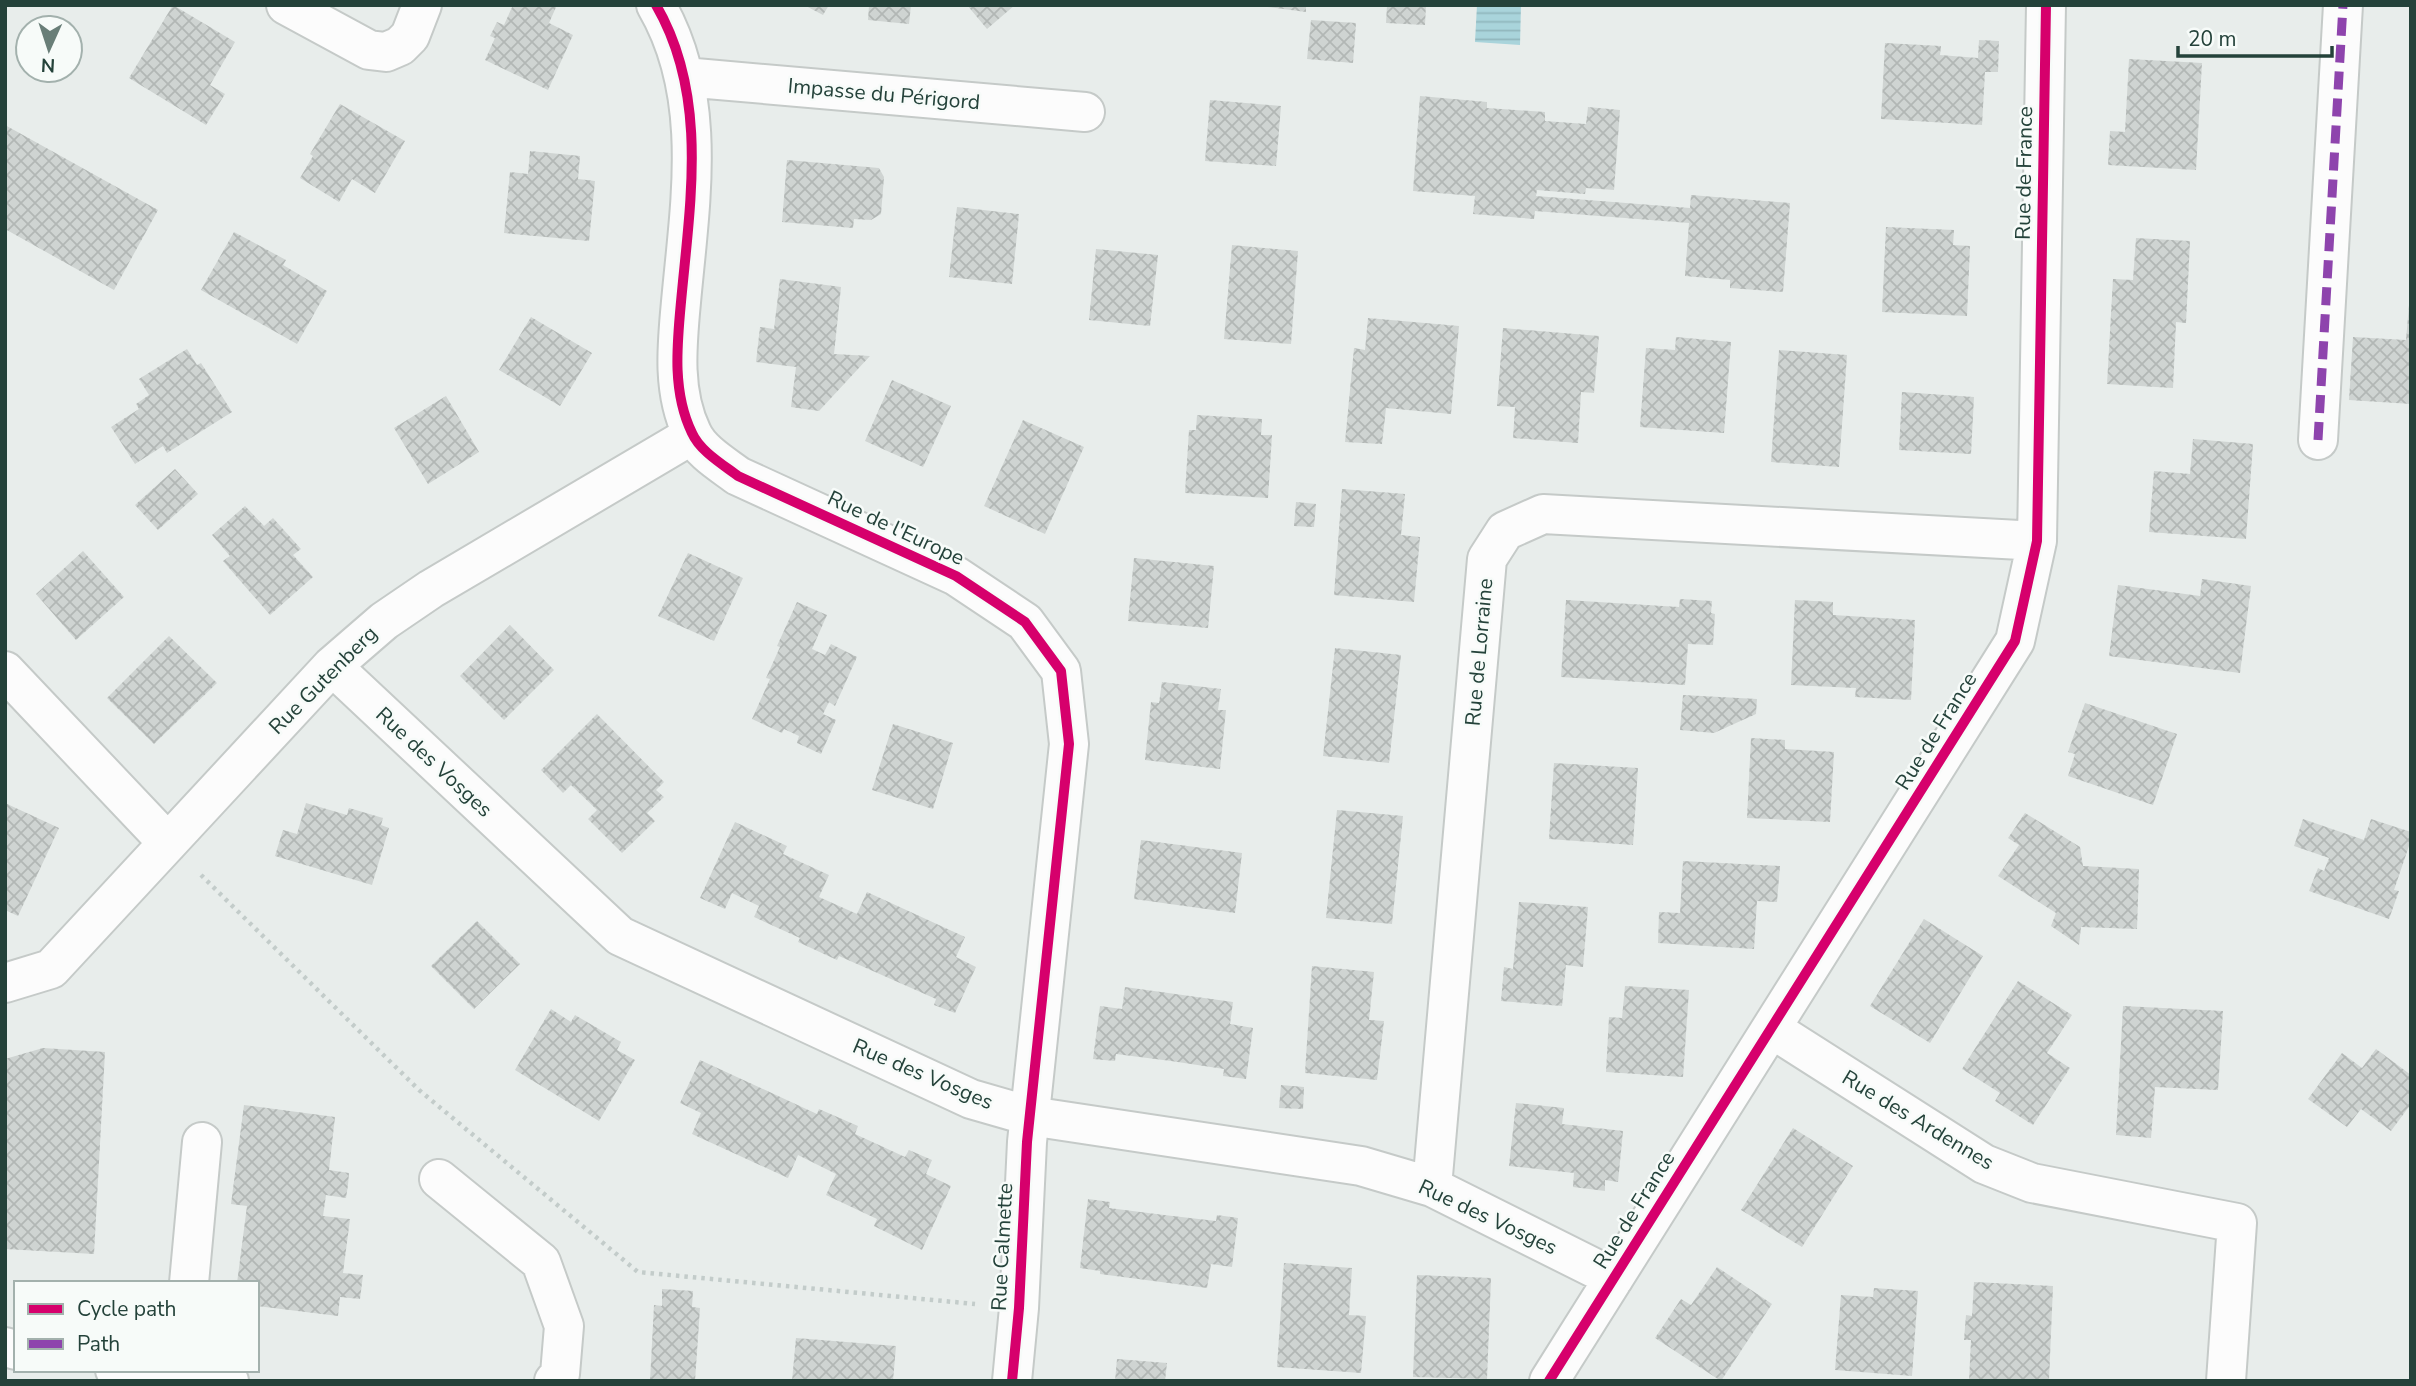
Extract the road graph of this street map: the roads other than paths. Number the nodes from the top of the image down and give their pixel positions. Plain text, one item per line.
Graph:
1 (286, 5) edge
2 (422, 5) edge
3 (656, 5) edge
4 (2046, 5) edge
5 (2343, 5) edge
6 (684, 77) junction
7 (1085, 112) dead end
8 (692, 435) junction
9 (2318, 440) dead end
10 (2037, 541) junction
11 (332, 666) junction
12 (5, 671) edge
13 (168, 843) junction
14 (5, 983) edge
15 (1772, 1030) junction
16 (1030, 1116) junction
17 (202, 1142) dead end
18 (439, 1179) dead end
19 (1432, 1187) junction
20 (1614, 1278) junction
21 (189, 1281) edge
22 (159, 1372) edge
23 (181, 1373) edge
24 (229, 1381) edge
25 (555, 1381) edge
26 (1012, 1381) edge
27 (1549, 1381) edge
28 (2226, 1381) edge

1 - 2 street
3 - 6 street, Rue de l'Europe
4 - 10 street, Rue de France
5 - 9 street
6 - 7 street, Impasse du Périgord
6 - 8 street, Rue de l'Europe
8 - 11 street, Rue Gutenberg
8 - 16 street, Rue de l'Europe
10 - 15 street, Rue de France
10 - 19 street, Rue de Lorraine
11 - 13 street, Rue Gutenberg
11 - 16 street, Rue des Vosges
12 - 13 street
13 - 14 street, Rue Gutenberg
15 - 20 street, Rue de France
15 - 28 street, Rue des Ardennes
16 - 19 street, Rue des Vosges
16 - 26 street, Rue Calmette
17 - 21 street
18 - 25 street
19 - 20 street, Rue des Vosges
20 - 27 street, Rue de France
22 - 23 street
23 - 24 street

